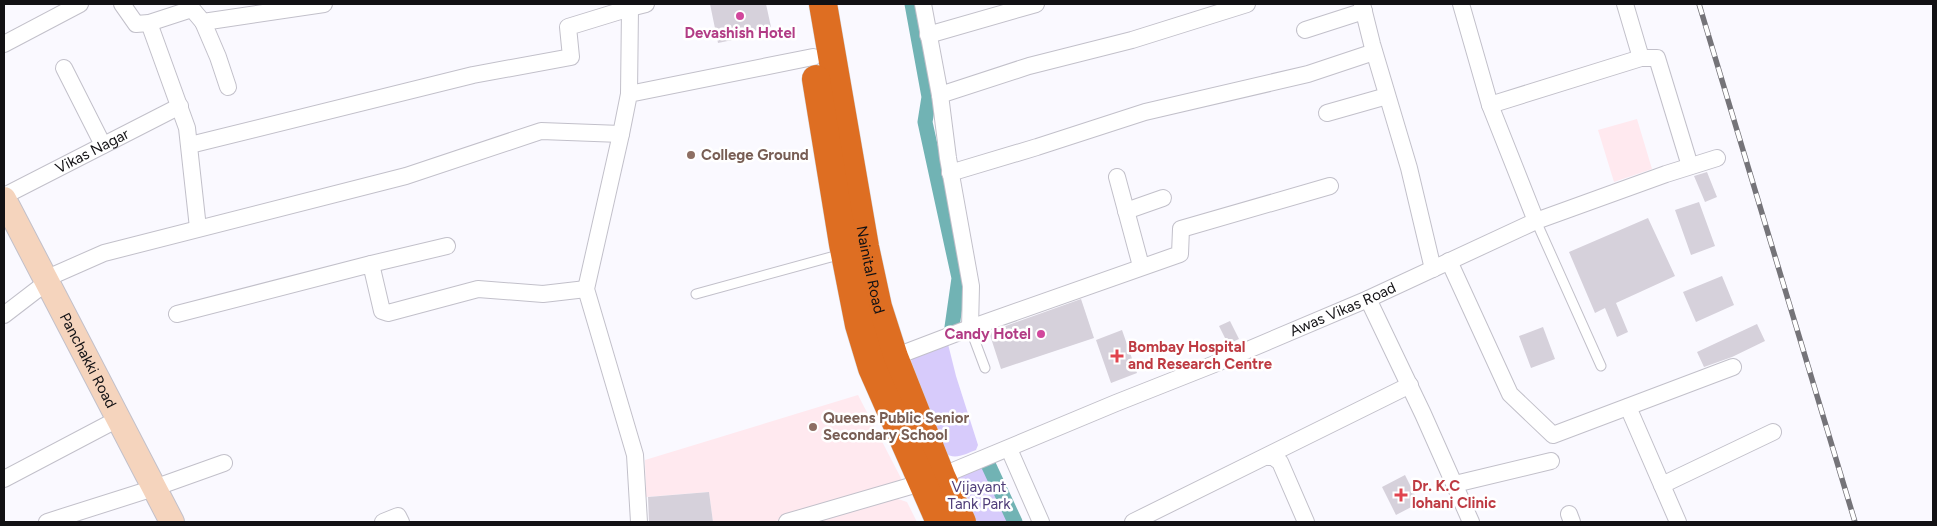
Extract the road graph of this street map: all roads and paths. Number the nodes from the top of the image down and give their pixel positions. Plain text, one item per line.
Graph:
1 (80, 4) edge
2 (122, 4) edge
3 (324, 4) edge
4 (646, 4) edge
5 (804, 4) edge
6 (823, 4) edge
7 (923, 4) edge
8 (1036, 4) edge
9 (1248, 4) edge
10 (1461, 4) edge
11 (1626, 4) edge
12 (190, 7) edge
13 (1363, 7) edge
14 (630, 8) junction
15 (203, 22) junction
16 (150, 23) junction
17 (1305, 30) dead end
18 (928, 35) junction
19 (4, 44) edge
20 (1374, 52) junction
21 (813, 57) junction
22 (1642, 58) junction
23 (64, 68) dead end
24 (228, 87) dead end
25 (629, 94) junction
26 (940, 94) junction
27 (1388, 96) junction
28 (1490, 105) junction
29 (180, 106) junction
30 (1327, 113) dead end
31 (621, 134) junction
32 (102, 144) junction
33 (190, 145) junction
34 (1717, 158) dead end
35 (1690, 166) junction
36 (950, 173) junction
37 (1118, 177) dead end
38 (1330, 186) dead end
39 (4, 198) edge
40 (1163, 198) dead end
41 (1126, 211) junction
42 (1536, 221) junction
43 (198, 228) junction
44 (447, 246) dead end
45 (845, 254) junction
46 (1449, 261) junction
47 (371, 264) junction
48 (1141, 266) junction
49 (1433, 269) junction
50 (46, 280) junction
51 (586, 289) junction
52 (696, 294) dead end
53 (1368, 299) junction
54 (178, 314) dead end
55 (4, 315) edge
56 (970, 328) junction
57 (883, 361) junction
58 (1601, 366) dead end
59 (1733, 367) dead end
60 (985, 368) dead end
61 (1410, 385) junction
62 (1628, 407) junction
63 (118, 419) junction
64 (1773, 432) dead end
65 (1009, 448) junction
66 (1268, 457) junction
67 (1551, 461) dead end
68 (224, 463) dead end
69 (4, 479) edge
70 (931, 480) junction
71 (1454, 484) junction
72 (1662, 485) junction
73 (154, 488) junction
74 (47, 522) edge
75 (172, 522) edge
76 (383, 522) edge
77 (401, 522) edge
78 (639, 522) edge
79 (787, 522) edge
80 (940, 522) edge
81 (962, 522) edge
82 (1041, 522) edge
83 (1133, 522) edge
84 (1306, 522) edge
85 (1471, 522) edge
86 (1678, 522) edge

1 - 19 street
2 - 16 street
3 - 15 street
4 - 14 street
5 - 21 highway, Nainital Road
6 - 57 highway, Nainital Road
7 - 18 street
8 - 18 street
9 - 26 street
10 - 28 street
11 - 22 street
12 - 15 street
12 - 16 street
13 - 17 street
13 - 20 street
14 - 25 street
14 - 33 street
15 - 24 street
16 - 29 street
18 - 26 street
20 - 27 street
20 - 36 street
21 - 25 street
21 - 45 highway, Nainital Road
22 - 28 street
22 - 35 street
23 - 32 street
25 - 31 street
26 - 36 street
27 - 30 street
27 - 49 street
28 - 42 street
29 - 32 street, Vikas Nagar
29 - 33 street
31 - 43 street
31 - 51 street
32 - 39 street, Vikas Nagar
33 - 43 street
34 - 35 street, Awas Vikas Road
35 - 42 street, Awas Vikas Road
36 - 56 street
37 - 41 street
38 - 48 street
39 - 50 main road, Panchakki Road
40 - 41 street
41 - 48 street
42 - 46 street, Awas Vikas Road
42 - 58 lane
43 - 50 street
44 - 47 street
45 - 52 lane
45 - 57 highway, Nainital Road
46 - 49 street, Awas Vikas Road
46 - 62 street
47 - 51 street
47 - 54 street
48 - 56 street
49 - 53 street, Awas Vikas Road
50 - 55 street
50 - 63 main road, Panchakki Road
51 - 78 street
53 - 61 street
53 - 65 street, Awas Vikas Road
56 - 57 street
56 - 60 lane
57 - 70 highway, Nainital Road
59 - 62 street
61 - 66 street
61 - 71 street
62 - 72 street
63 - 69 street
63 - 73 main road, Panchakki Road
64 - 72 street
65 - 70 street, Awas Vikas Road
65 - 82 street
66 - 83 street
66 - 84 street
67 - 71 street
68 - 73 street
70 - 79 street, Awas Vikas Road
70 - 80 highway, Nainital Road
70 - 81 highway, Nainital Road
71 - 85 street
72 - 86 street
73 - 74 street
73 - 75 main road, Panchakki Road
76 - 77 street

